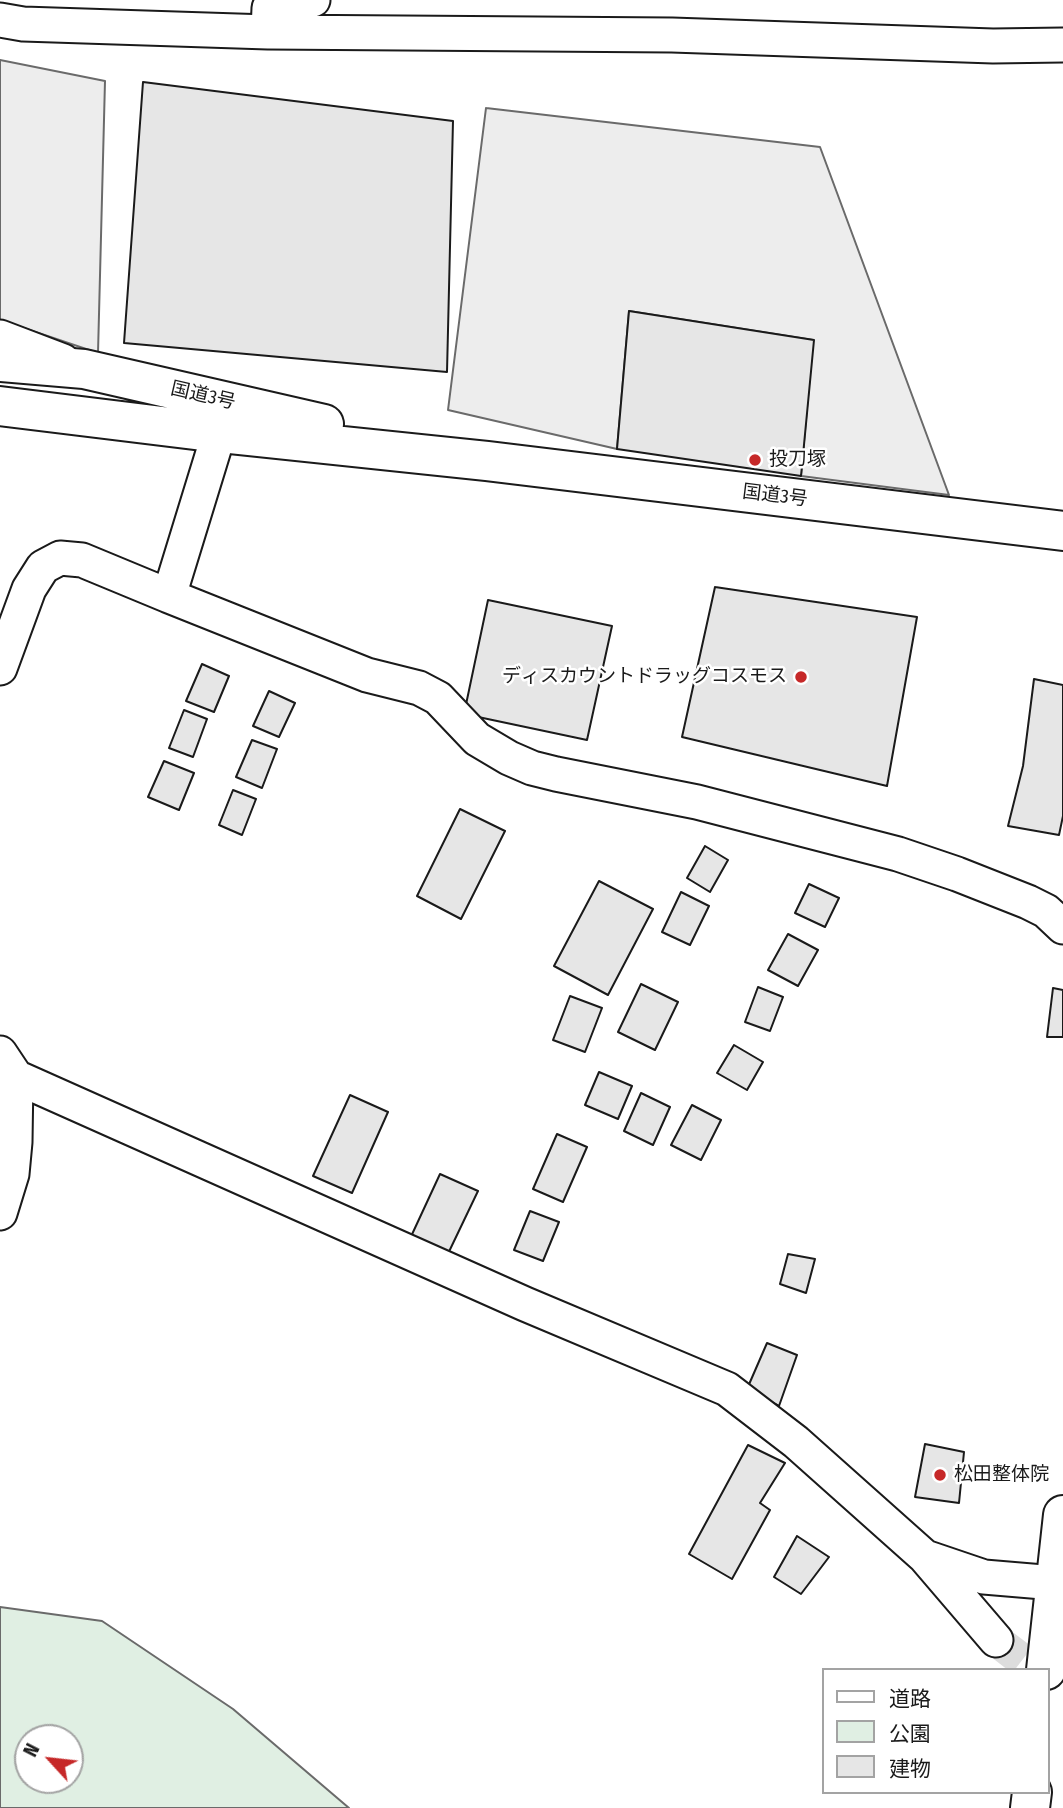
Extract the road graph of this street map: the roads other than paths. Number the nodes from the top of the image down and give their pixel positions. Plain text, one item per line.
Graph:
1 (313, 0) edge
2 (0, 20) edge
3 (268, 32) junction
4 (1063, 45) edge
5 (0, 337) edge
6 (0, 362) edge
7 (84, 369) junction
8 (6, 405) edge
9 (219, 433) junction
10 (487, 461) junction
11 (1063, 531) edge
12 (169, 596) junction
13 (0, 667) edge
14 (1063, 927) edge
15 (8, 1065) edge
16 (0, 1213) edge
17 (1063, 1515) edge
18 (925, 1557) junction
19 (1059, 1584) edge
20 (996, 1640) tunnel mouth
21 (1046, 1668) edge

1 - 3 street
2 - 3 street
3 - 4 street
5 - 7 street
6 - 7 main road, 国道3号
7 - 10 main road, 国道3号
8 - 9 main road, 国道3号
9 - 10 main road, 国道3号
9 - 12 street
10 - 11 main road, 国道3号
12 - 13 street
12 - 14 street
15 - 16 street
15 - 18 street
17 - 19 main road
18 - 19 street
18 - 20 street
19 - 21 main road

